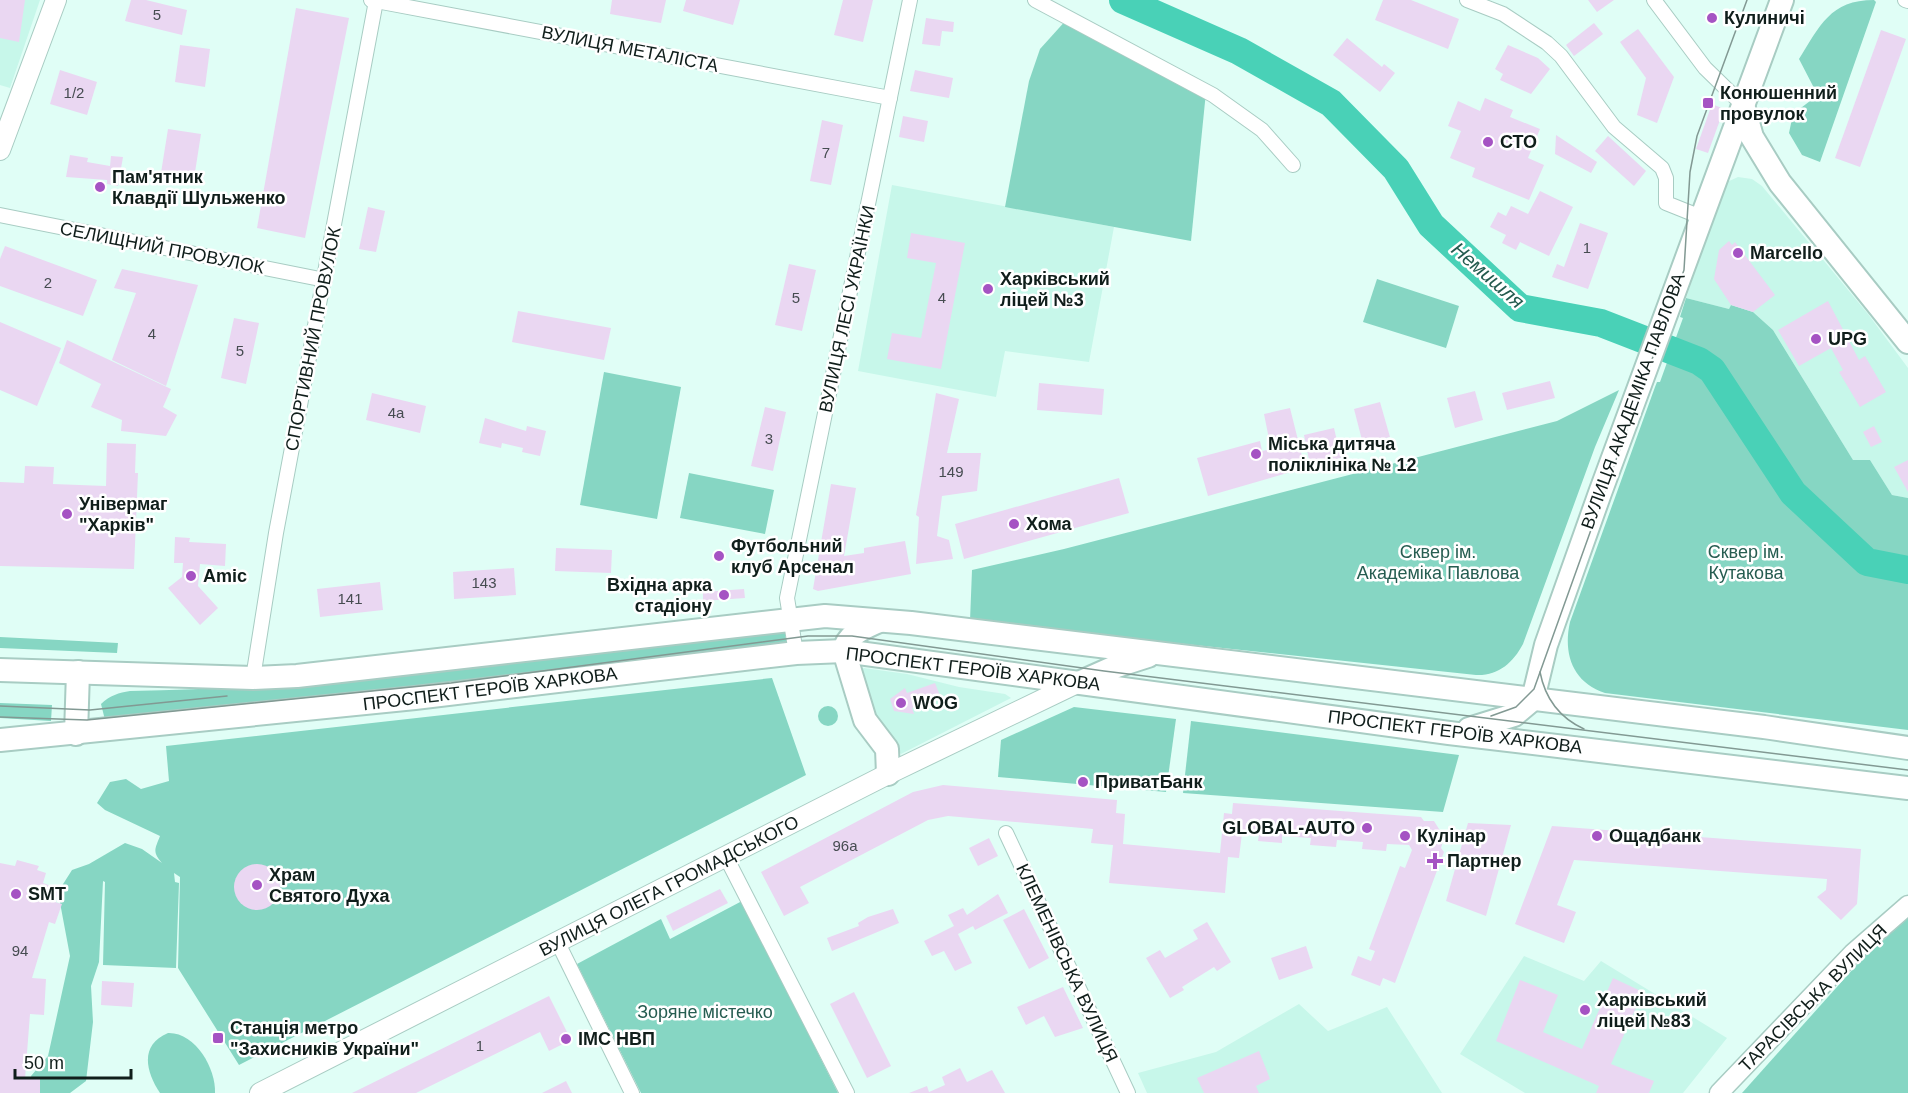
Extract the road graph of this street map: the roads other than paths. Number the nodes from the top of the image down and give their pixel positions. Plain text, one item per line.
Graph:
1 (56, 0) edge
2 (910, 0) edge
3 (1035, 0) edge
4 (1467, 0) edge
5 (1654, 0) edge
6 (1782, 0) edge
7 (373, 1) edge
8 (890, 98) junction
9 (1743, 105) junction
10 (0, 150) edge
11 (1293, 165) dead end
12 (0, 215) edge
13 (1701, 217) junction
14 (325, 280) junction
15 (1908, 342) edge
16 (789, 619) junction
17 (879, 621) junction
18 (844, 651) junction
19 (796, 653) junction
20 (1157, 654) junction
21 (0, 670) edge
22 (78, 672) junction
23 (253, 678) junction
24 (1079, 682) junction
25 (1533, 699) junction
26 (1449, 733) junction
27 (76, 734) junction
28 (0, 740) edge
29 (1908, 748) edge
30 (888, 774) junction
31 (1908, 788) edge
32 (1006, 833) dead end
33 (726, 857) junction
34 (1908, 905) edge
35 (558, 943) junction
36 (260, 1093) edge
37 (632, 1093) edge
38 (847, 1093) edge
39 (1128, 1093) edge
40 (1719, 1093) edge

1 - 10 main road
2 - 8 street, ВУЛИЦЯ ЛЕСІ УКРАЇНКИ
3 - 11 street
4 - 13 street
5 - 9 street
6 - 9 main road, ВУЛИЦЯ АКАДЕМІКА ПАВЛОВА
7 - 8 street, ВУЛИЦЯ МЕТАЛІСТА
7 - 14 street, СПОРТИВНИЙ ПРОВУЛОК
8 - 16 street, ВУЛИЦЯ ЛЕСІ УКРАЇНКИ
9 - 13 main road, ВУЛИЦЯ АКАДЕМІКА ПАВЛОВА
9 - 15 main road
12 - 14 street, СЕЛИЩНИЙ ПРОВУЛОК
13 - 25 main road, ВУЛИЦЯ АКАДЕМІКА ПАВЛОВА
14 - 23 street, СПОРТИВНИЙ ПРОВУЛОК
16 - 17 main road, ПРОСПЕКТ ГЕРОЇВ ХАРКОВА
16 - 19 street, ВУЛИЦЯ ЛЕСІ УКРАЇНКИ
16 - 23 main road, ПРОСПЕКТ ГЕРОЇВ ХАРКОВА
17 - 18 main road
17 - 20 main road, ПРОСПЕКТ ГЕРОЇВ ХАРКОВА
18 - 19 main road, ПРОСПЕКТ ГЕРОЇВ ХАРКОВА
18 - 24 main road, ПРОСПЕКТ ГЕРОЇВ ХАРКОВА
18 - 30 main road
19 - 27 main road, ПРОСПЕКТ ГЕРОЇВ ХАРКОВА
20 - 24 main road
20 - 25 main road, ПРОСПЕКТ ГЕРОЇВ ХАРКОВА
21 - 22 main road, ПРОСПЕКТ ГЕРОЇВ ХАРКОВА
22 - 23 main road, ПРОСПЕКТ ГЕРОЇВ ХАРКОВА
22 - 27 main road
24 - 26 main road, ПРОСПЕКТ ГЕРОЇВ ХАРКОВА
24 - 30 main road, ВУЛИЦЯ ОЛЕГА ГРОМАДСЬКОГО
25 - 26 main road
25 - 29 main road, ПРОСПЕКТ ГЕРОЇВ ХАРКОВА
26 - 31 main road, ПРОСПЕКТ ГЕРОЇВ ХАРКОВА
27 - 28 main road, ПРОСПЕКТ ГЕРОЇВ ХАРКОВА
30 - 33 main road, ВУЛИЦЯ ОЛЕГА ГРОМАДСЬКОГО
32 - 39 street, КЛЕМЕНІВСЬКА ВУЛИЦЯ
33 - 35 main road, ВУЛИЦЯ ОЛЕГА ГРОМАДСЬКОГО
33 - 38 street
34 - 40 street, ТАРАСІВСЬКА ВУЛИЦЯ
35 - 36 main road, ВУЛИЦЯ ОЛЕГА ГРОМАДСЬКОГО
35 - 37 street

